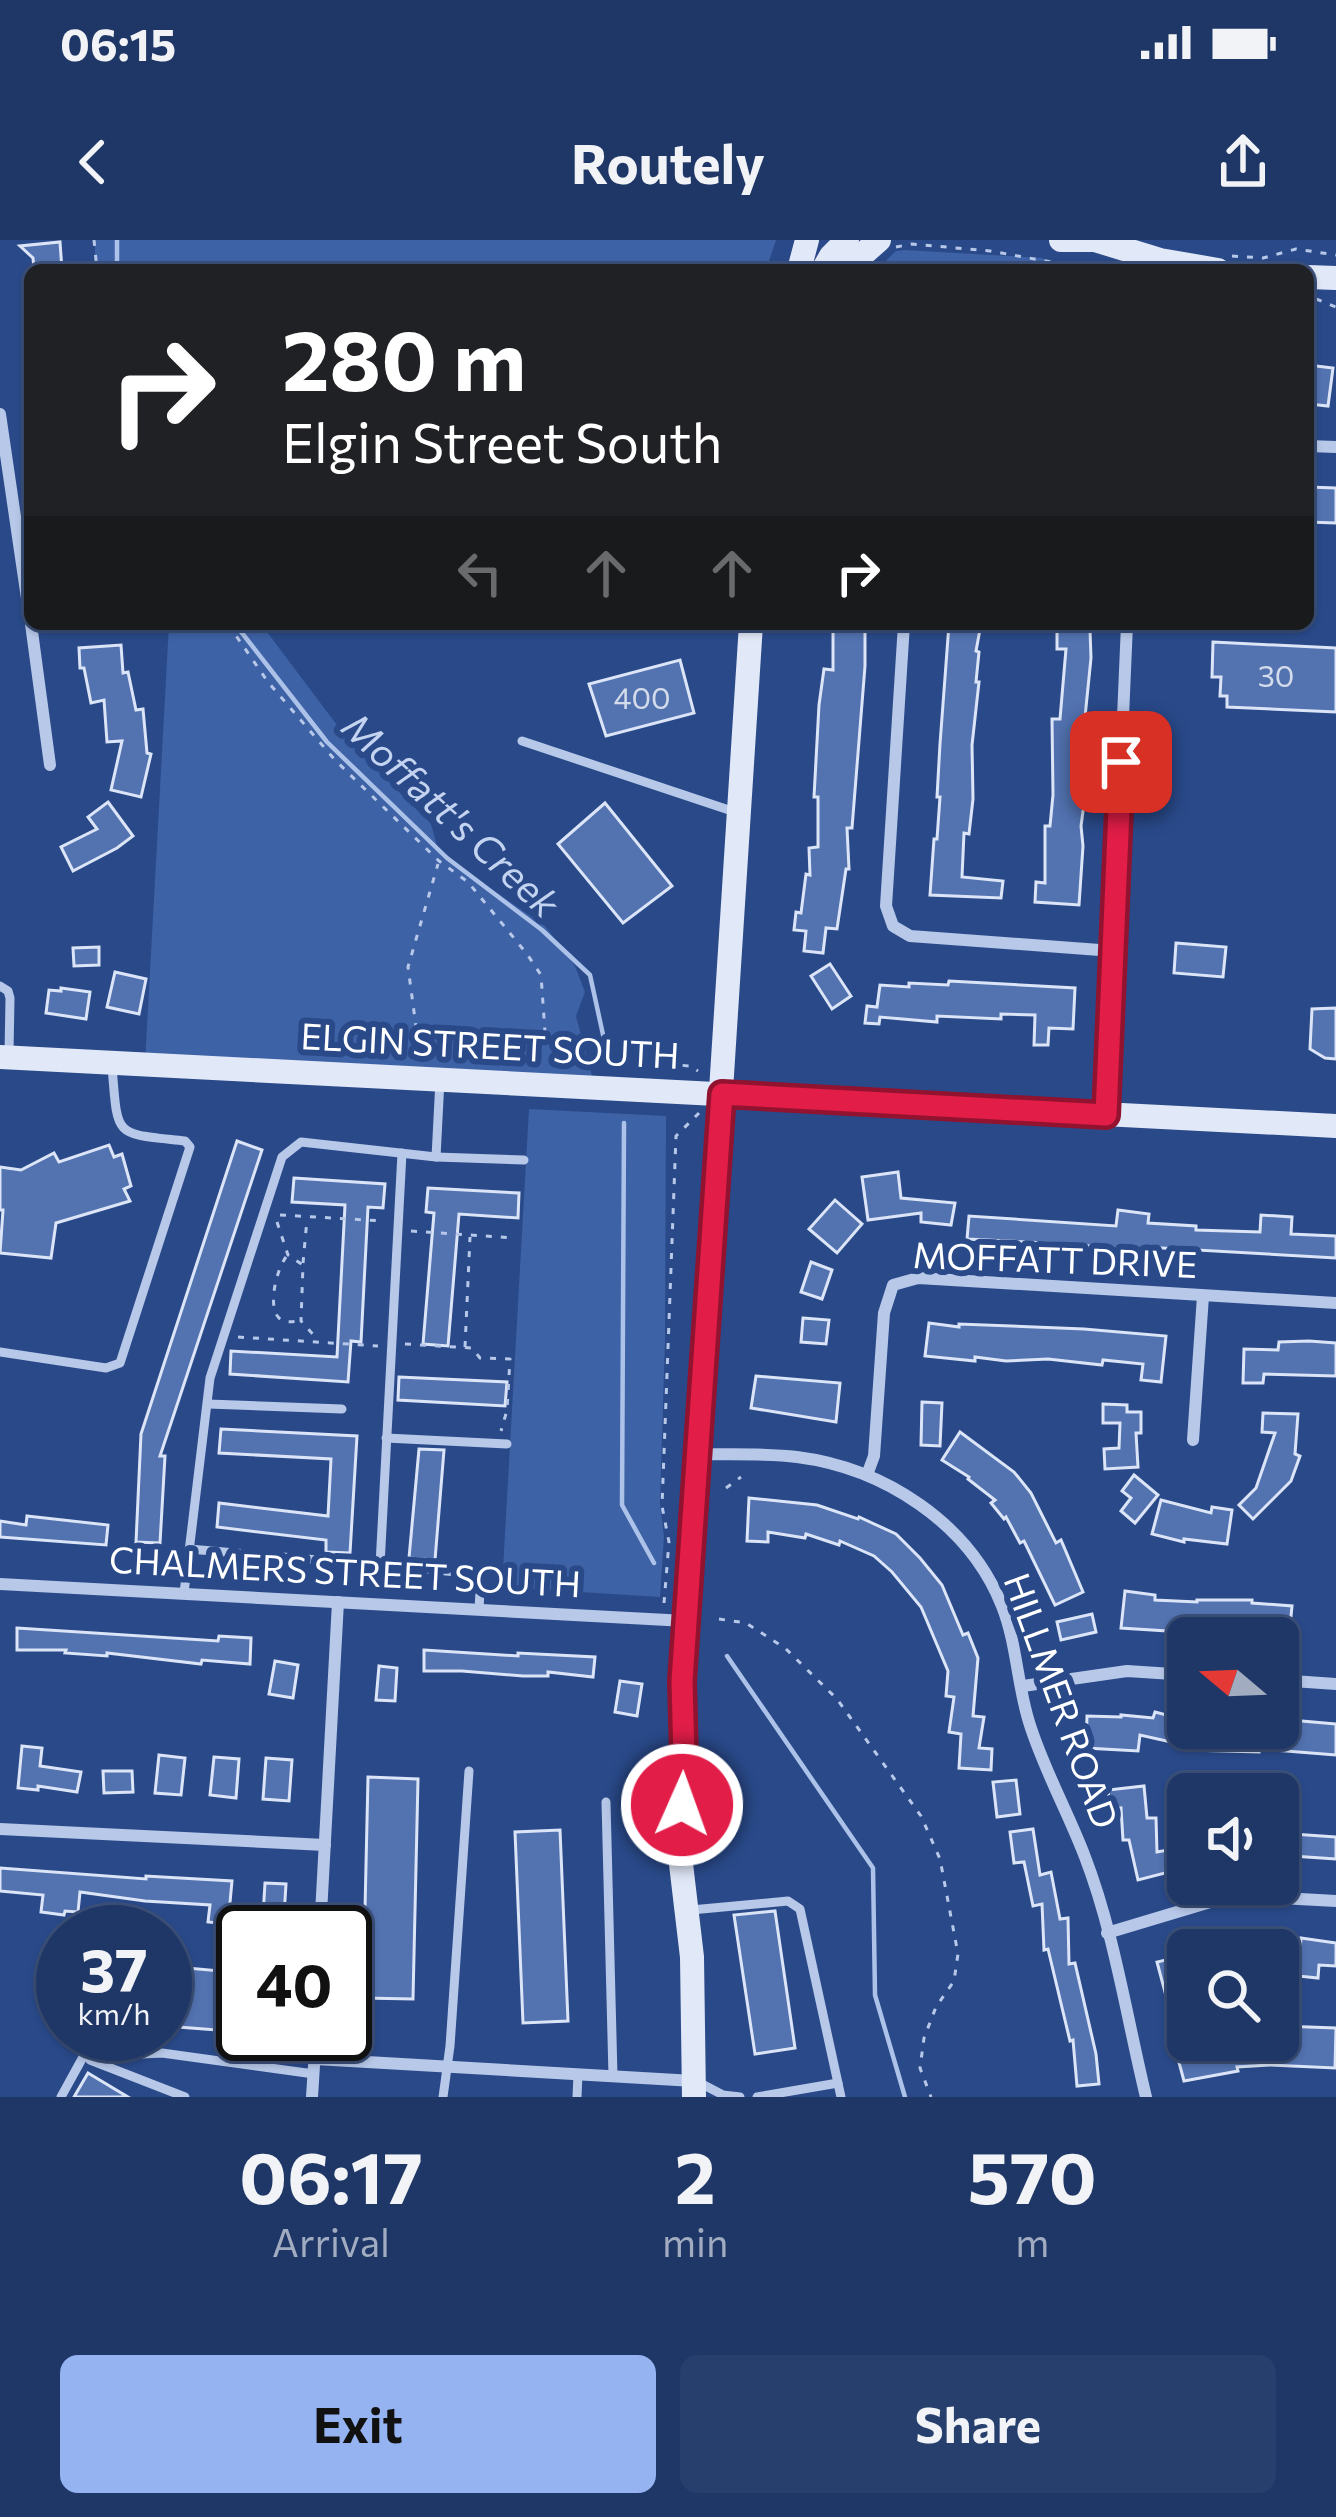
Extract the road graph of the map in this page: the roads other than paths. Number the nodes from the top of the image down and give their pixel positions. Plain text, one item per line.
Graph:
1 (847, 240) edge
2 (1061, 240) edge
3 (1094, 240) edge
4 (886, 244) edge
5 (1222, 263) edge
6 (826, 264) edge
7 (854, 264) edge
8 (0, 415) edge
9 (6, 494) edge
10 (24, 589) edge
11 (31, 630) edge
12 (751, 630) edge
13 (904, 630) edge
14 (1127, 630) edge
15 (522, 741) dead end
16 (50, 765) dead end
17 (738, 813) junction
18 (1113, 951) junction
19 (0, 986) edge
20 (4, 1057) edge
21 (112, 1063) junction
22 (440, 1080) junction
23 (722, 1094) junction
24 (1106, 1115) junction
25 (1336, 1126) edge
26 (402, 1153) junction
27 (436, 1157) junction
28 (524, 1160) dead end
29 (1203, 1295) junction
30 (1336, 1303) edge
31 (0, 1352) edge
32 (208, 1404) junction
33 (342, 1409) dead end
34 (386, 1438) junction
35 (1193, 1440) dead end
36 (507, 1444) dead end
37 (697, 1454) junction
38 (867, 1475) junction
39 (189, 1550) junction
40 (380, 1565) junction
41 (0, 1583) edge
42 (184, 1593) junction
43 (338, 1602) junction
44 (479, 1609) junction
45 (686, 1621) junction
46 (1167, 1674) edge
47 (1299, 1681) edge
48 (1336, 1684) edge
49 (1023, 1686) junction
50 (469, 1771) dead end
51 (606, 1802) dead end
52 (0, 1828) edge
53 (325, 1845) junction
54 (1336, 1901) edge
55 (322, 1905) edge
56 (686, 1910) junction
57 (1107, 1933) junction
58 (192, 2056) edge
59 (81, 2061) edge
60 (93, 2061) edge
61 (315, 2061) edge
62 (315, 2066) junction
63 (447, 2067) junction
64 (578, 2074) junction
65 (613, 2076) junction
66 (838, 2083) junction
67 (694, 2089) edge
68 (61, 2097) edge
69 (185, 2097) edge
70 (312, 2097) edge
71 (442, 2097) edge
72 (577, 2097) edge
73 (740, 2097) edge
74 (757, 2097) edge
75 (841, 2097) edge
76 (1146, 2097) edge

1 - 6 street
2 - 3 street
3 - 5 street
4 - 7 street
8 - 9 street
9 - 10 street
11 - 16 street
12 - 17 street
13 - 18 street
14 - 18 street
15 - 17 lane
17 - 23 street
18 - 24 street
19 - 20 lane
20 - 21 street, ELGIN STREET SOUTH
21 - 22 street, ELGIN STREET SOUTH
21 - 31 lane
22 - 23 street, ELGIN STREET SOUTH
22 - 27 lane
23 - 24 street, ELGIN STREET SOUTH
23 - 37 street
24 - 25 street, ELGIN STREET SOUTH
26 - 27 lane
26 - 32 lane
26 - 34 lane
27 - 28 lane
29 - 30 street, MOFFATT DRIVE
29 - 35 street
29 - 38 street, MOFFATT DRIVE
32 - 33 lane
32 - 39 lane
34 - 36 lane
34 - 40 lane
37 - 38 street, HILLMER ROAD
37 - 45 street
38 - 49 street, HILLMER ROAD
39 - 40 lane
39 - 42 lane
40 - 44 lane
41 - 42 street, CHALMERS STREET SOUTH
42 - 43 street, CHALMERS STREET SOUTH
43 - 44 street, CHALMERS STREET SOUTH
43 - 53 street
44 - 45 street, CHALMERS STREET SOUTH
45 - 56 street
46 - 49 street
47 - 48 street
49 - 57 street, HILLMER ROAD
50 - 63 lane
51 - 65 lane
52 - 53 street
53 - 55 street
54 - 57 street
56 - 66 lane
56 - 67 street
57 - 76 street, HILLMER ROAD
58 - 62 lane
59 - 68 lane
60 - 69 lane
61 - 62 street
62 - 63 street
62 - 70 street
63 - 64 street
63 - 71 lane
64 - 65 street
64 - 72 lane
65 - 67 street
66 - 74 lane
66 - 75 lane
67 - 73 lane

